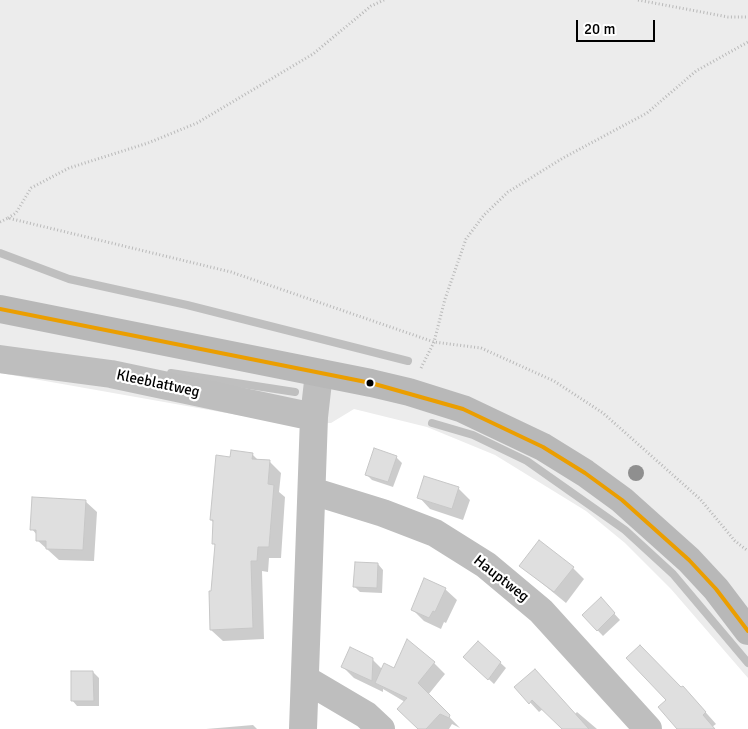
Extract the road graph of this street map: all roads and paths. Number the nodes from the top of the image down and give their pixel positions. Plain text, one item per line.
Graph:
1 (384, 0) edge
2 (638, 0) edge
3 (748, 17) edge
4 (748, 42) edge
5 (8, 218) junction
6 (0, 222) edge
7 (0, 309) edge
8 (434, 342) junction
9 (0, 359) edge
10 (319, 373) junction
11 (409, 392) junction
12 (314, 416) junction
13 (312, 491) junction
14 (748, 551) edge
15 (748, 631) edge
16 (305, 679) junction
17 (303, 729) edge
18 (380, 729) edge
19 (648, 729) edge

1 - 5 path
2 - 3 path
4 - 8 path
5 - 6 path
5 - 8 path
7 - 10 street
8 - 11 path
8 - 14 path
9 - 12 street, Kleeblattweg
10 - 11 street
10 - 12 street
11 - 15 street
12 - 13 street
13 - 16 street
13 - 19 street, Hauptweg
16 - 17 street
16 - 18 street

